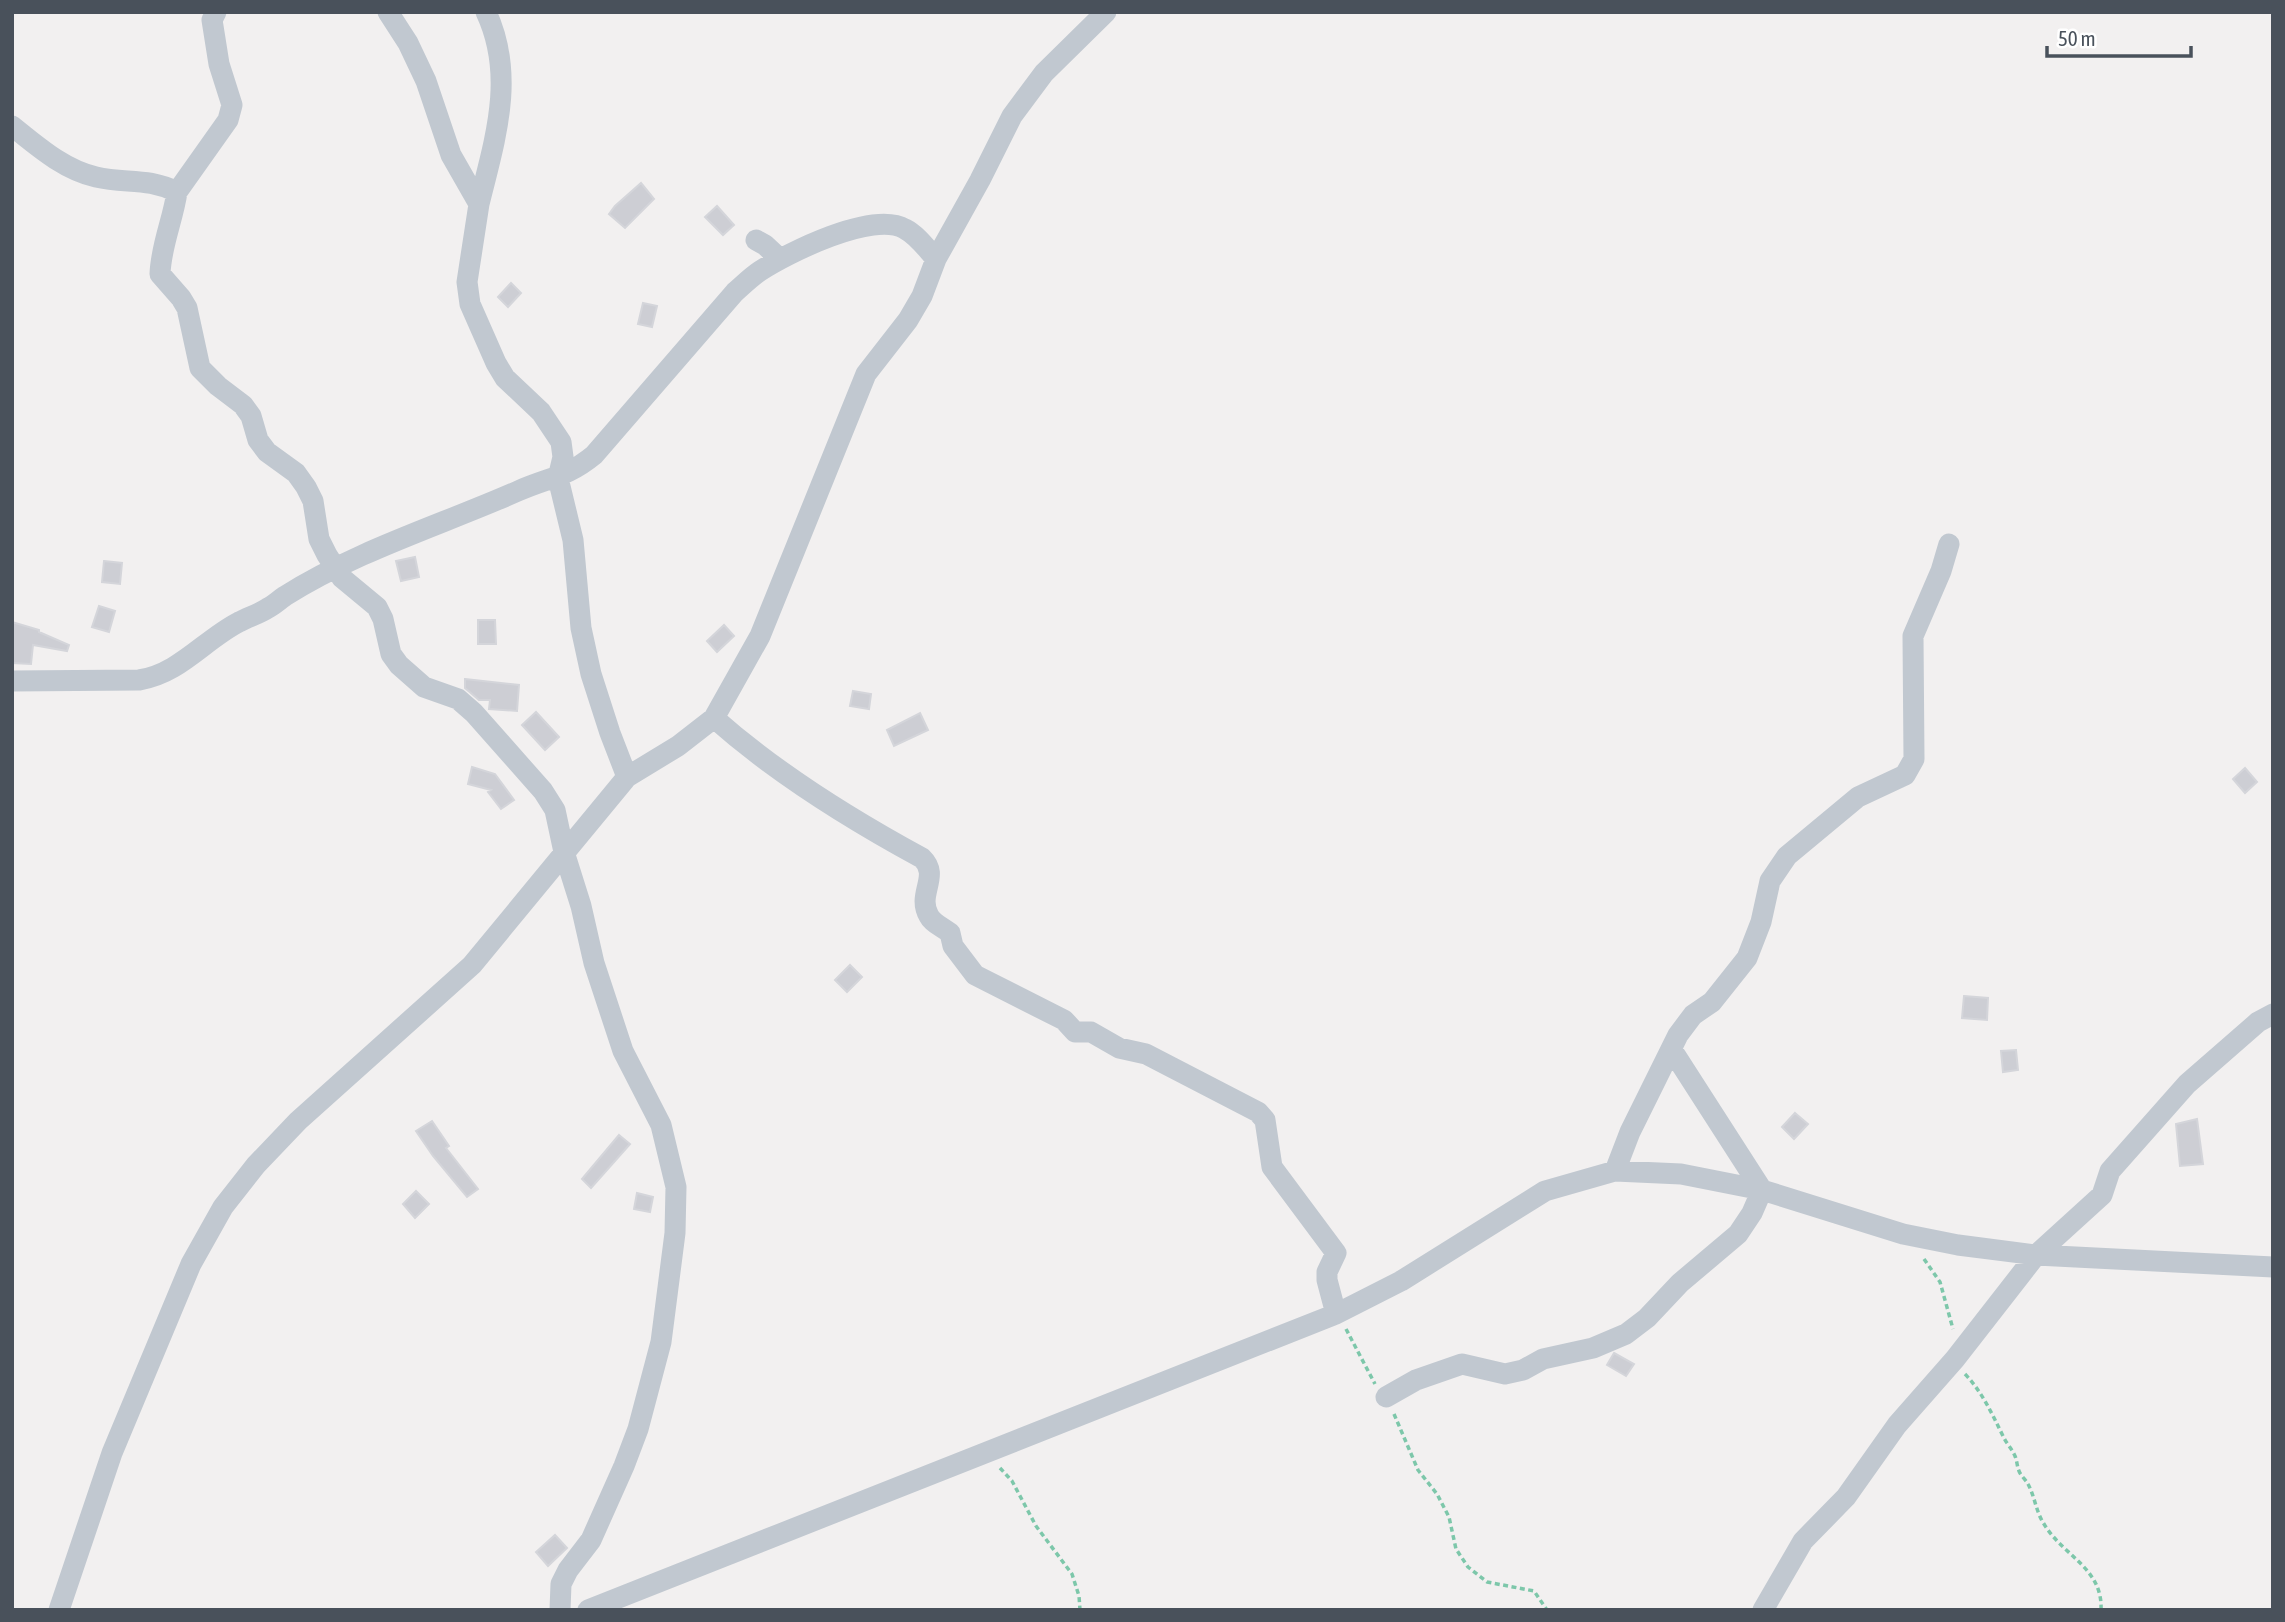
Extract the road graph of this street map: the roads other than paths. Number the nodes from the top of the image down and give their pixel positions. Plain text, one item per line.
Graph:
1 (216, 12) edge
2 (388, 12) edge
3 (486, 12) edge
4 (1106, 12) edge
5 (12, 126) edge
6 (177, 192) junction
7 (479, 204) junction
8 (757, 240) dead end
9 (780, 259) junction
10 (936, 259) junction
11 (558, 478) junction
12 (1949, 544) dead end
13 (335, 568) junction
14 (12, 681) edge
15 (714, 718) junction
16 (627, 777) junction
17 (564, 852) junction
18 (2273, 1014) edge
19 (1672, 1050) junction
20 (1615, 1171) junction
21 (1762, 1190) junction
22 (2036, 1255) junction
23 (2273, 1267) edge
24 (1336, 1314) junction
25 (1386, 1396) road end
26 (60, 1610) edge
27 (560, 1610) edge
28 (588, 1610) edge
29 (1763, 1610) edge

1 - 6 street
2 - 7 street
3 - 7 street
4 - 10 street
5 - 6 street
6 - 13 street
7 - 11 street
8 - 9 street
9 - 10 street
9 - 11 street
10 - 15 street
11 - 13 street
11 - 16 street
12 - 19 street
13 - 14 street
13 - 17 street
15 - 16 street
15 - 24 street
16 - 17 street
17 - 26 street
17 - 27 street
18 - 22 street
19 - 20 street
19 - 21 street
20 - 21 street
20 - 24 street
21 - 22 street
21 - 25 street
22 - 23 street
22 - 29 street
24 - 28 street

